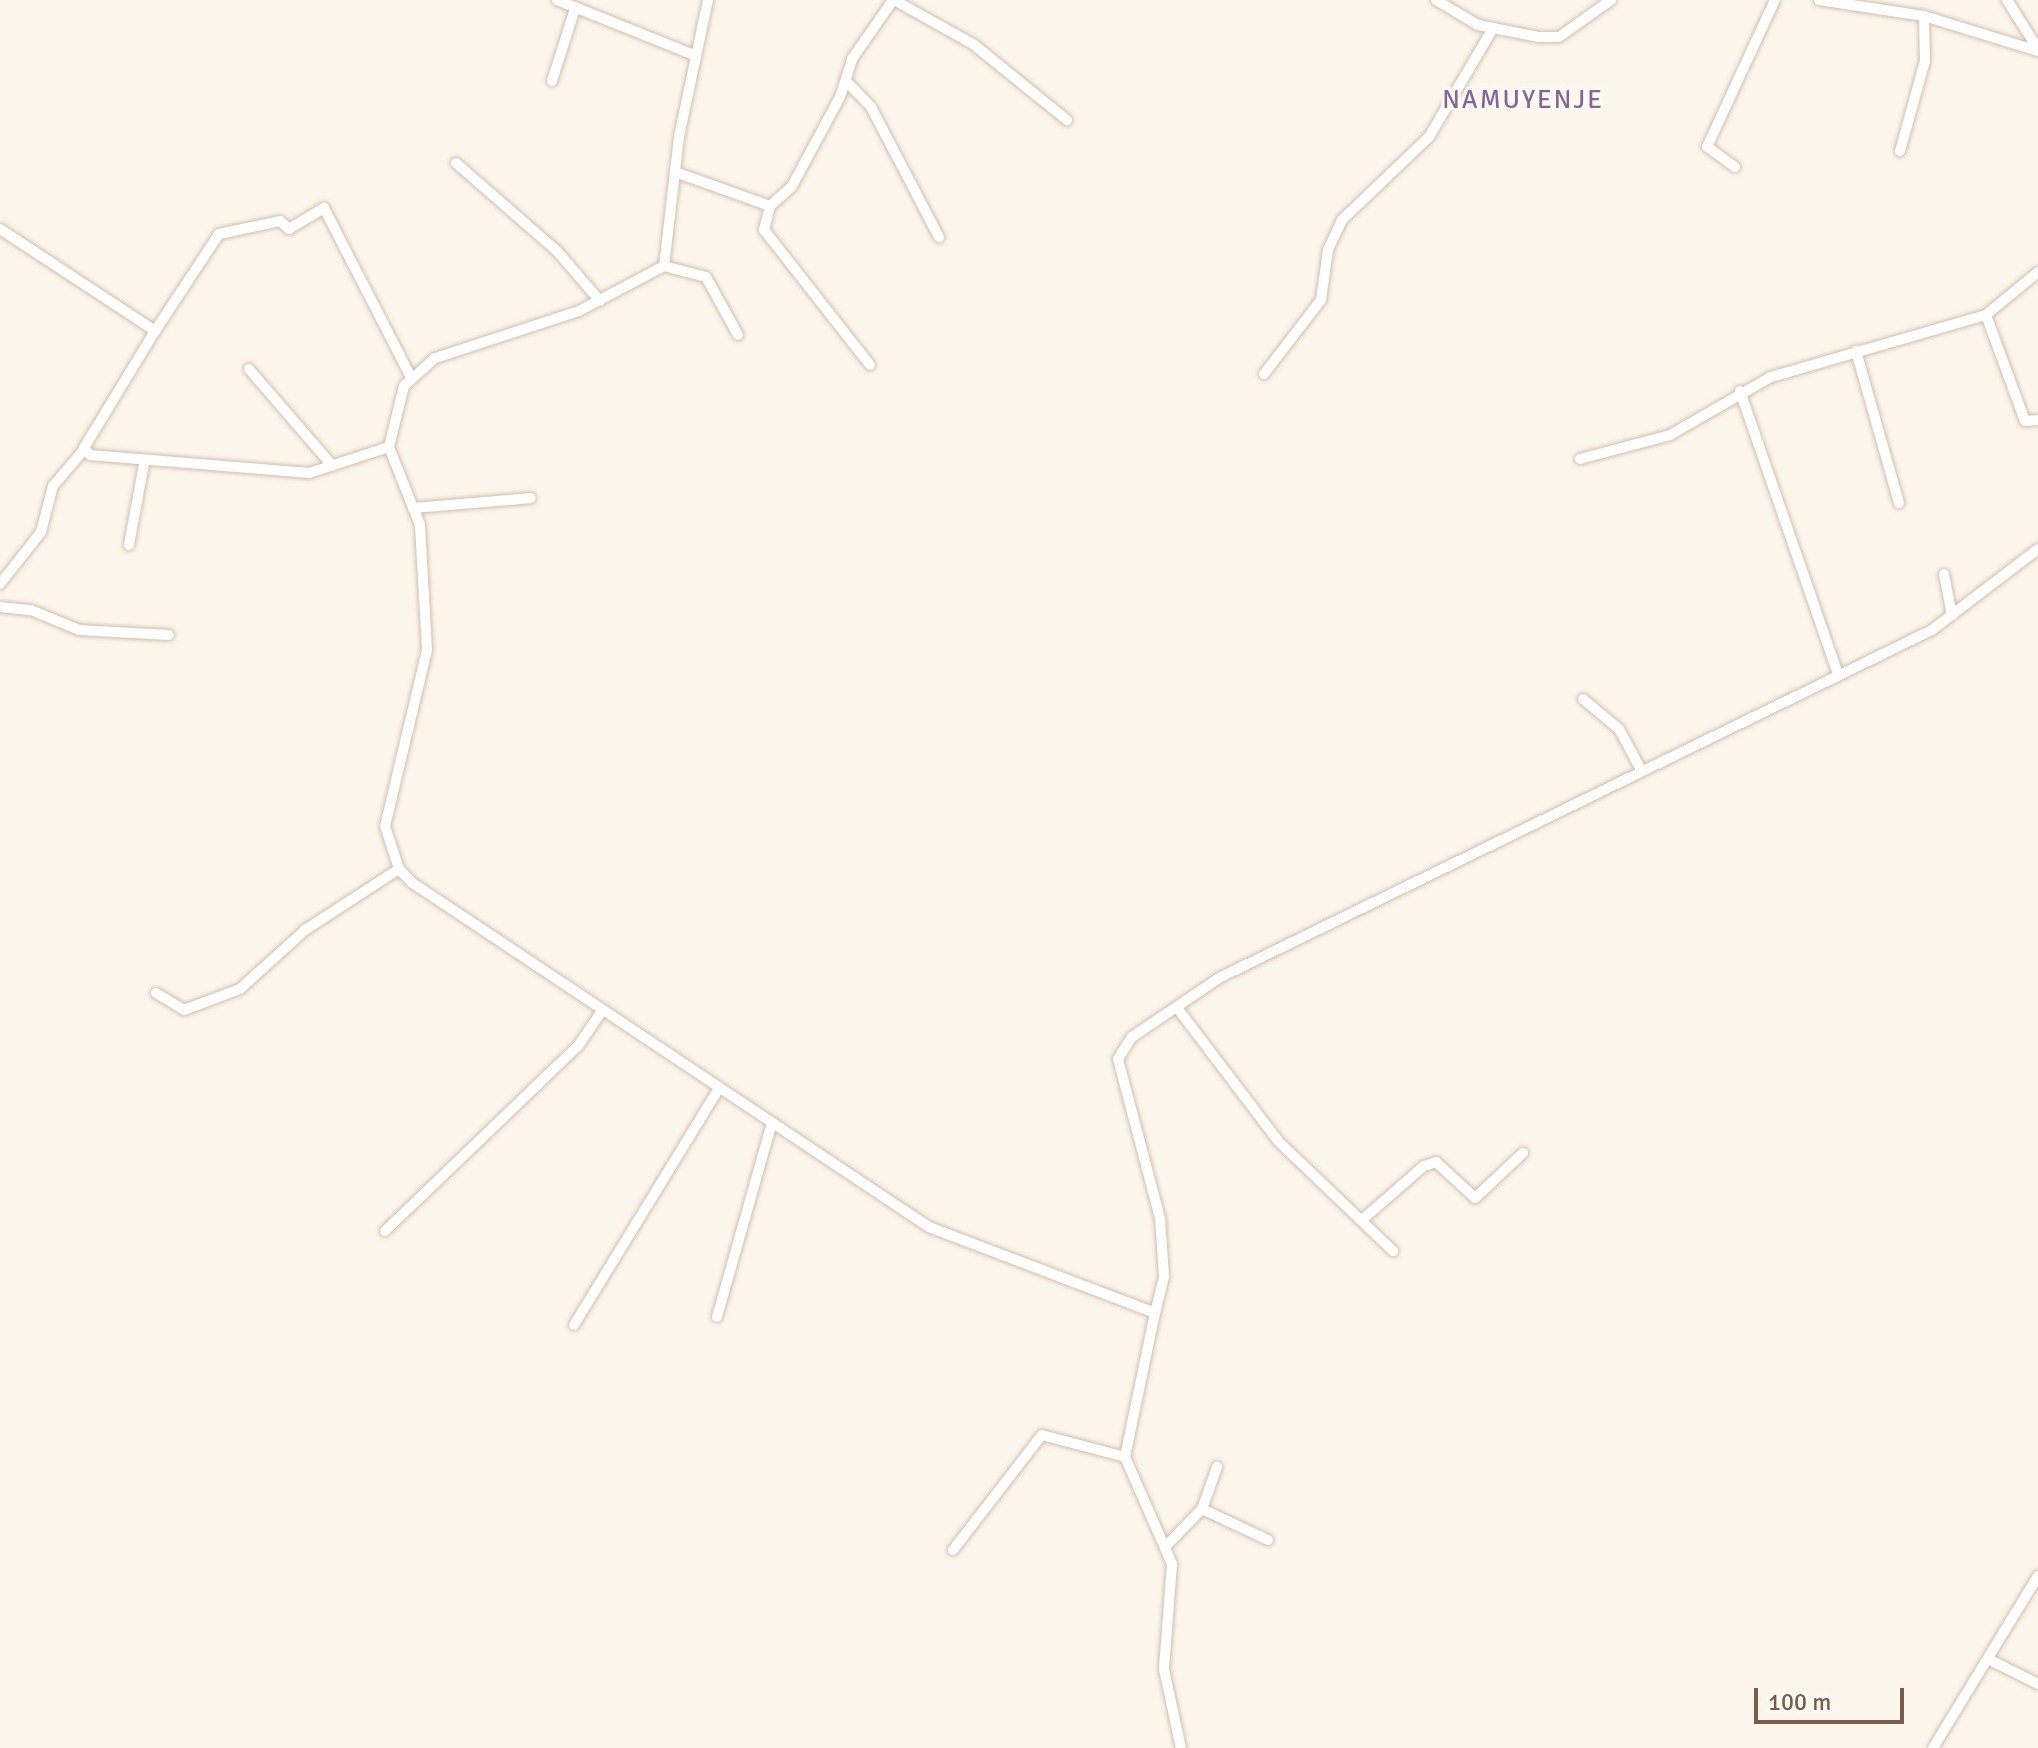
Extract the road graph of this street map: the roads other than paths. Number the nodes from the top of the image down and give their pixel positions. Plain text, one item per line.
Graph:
1 (557, 0) edge
2 (708, 0) edge
3 (893, 0) edge
4 (1436, 0) edge
5 (1611, 0) edge
6 (1775, 0) edge
7 (1819, 0) edge
8 (2007, 0) edge
9 (575, 9) junction
10 (1924, 16) junction
11 (1492, 30) junction
12 (2038, 50) edge
13 (694, 55) junction
14 (552, 81) dead end
15 (846, 81) junction
16 (1067, 120) dead end
17 (1900, 151) dead end
18 (456, 163) dead end
19 (1735, 167) dead end
20 (675, 172) junction
21 (770, 206) junction
22 (0, 229) edge
23 (939, 237) dead end
24 (664, 266) junction
25 (2038, 272) edge
26 (600, 301) junction
27 (1986, 315) junction
28 (155, 331) junction
29 (738, 335) dead end
30 (1856, 351) junction
31 (870, 365) dead end
32 (249, 369) dead end
33 (1264, 374) dead end
34 (410, 375) junction
35 (1740, 391) junction
36 (2038, 420) edge
37 (389, 447) junction
38 (84, 450) junction
39 (1580, 459) dead end
40 (144, 464) junction
41 (332, 465) junction
42 (531, 498) dead end
43 (1899, 503) dead end
44 (413, 508) junction
45 (129, 545) dead end
46 (2038, 549) edge
47 (1944, 574) dead end
48 (0, 584) edge
49 (0, 607) edge
50 (1952, 615) junction
51 (169, 635) dead end
52 (1838, 674) junction
53 (1583, 699) dead end
54 (1640, 768) junction
55 (399, 869) junction
56 (156, 993) dead end
57 (1178, 1009) junction
58 (602, 1011) junction
59 (719, 1088) junction
60 (772, 1123) junction
61 (1523, 1153) dead end
62 (1362, 1220) junction
63 (385, 1231) dead end
64 (1393, 1251) dead end
65 (1155, 1313) junction
66 (717, 1317) dead end
67 (574, 1325) dead end
68 (1125, 1457) junction
69 (1217, 1467) dead end
70 (1202, 1509) junction
71 (1268, 1540) dead end
72 (1166, 1546) junction
73 (953, 1550) dead end
74 (2038, 1576) edge
75 (1988, 1659) junction
76 (2038, 1684) edge
77 (1181, 1748) edge
78 (1933, 1748) edge

1 - 9 street
2 - 13 street
3 - 15 street
3 - 16 street
4 - 11 street
5 - 11 street
6 - 19 street
7 - 10 street
8 - 12 street
9 - 13 street
9 - 14 street
10 - 12 street
10 - 17 street
11 - 33 street
13 - 20 street
15 - 21 street
15 - 23 street
18 - 26 street
20 - 21 street
20 - 24 street
21 - 31 street
22 - 28 street
24 - 26 street
24 - 29 street
25 - 27 street
26 - 34 street
27 - 30 street
27 - 36 street
28 - 34 street
28 - 38 street
30 - 35 street
30 - 43 street
32 - 41 street
34 - 37 street
35 - 39 street
35 - 52 street
37 - 41 street
37 - 44 street
38 - 40 street
38 - 48 street
40 - 41 street
40 - 45 street
42 - 44 street
44 - 55 street
46 - 50 street
47 - 50 street
49 - 51 street
50 - 52 street
52 - 54 street
53 - 54 street
54 - 57 street
55 - 56 street
55 - 58 street
57 - 62 street
57 - 65 street
58 - 59 street
58 - 63 street
59 - 60 street
59 - 67 street
60 - 65 street
60 - 66 street
61 - 62 street
62 - 64 street
65 - 68 street
68 - 72 street
68 - 73 street
69 - 70 street
70 - 71 street
70 - 72 street
72 - 77 street
74 - 75 street
75 - 76 street
75 - 78 street

